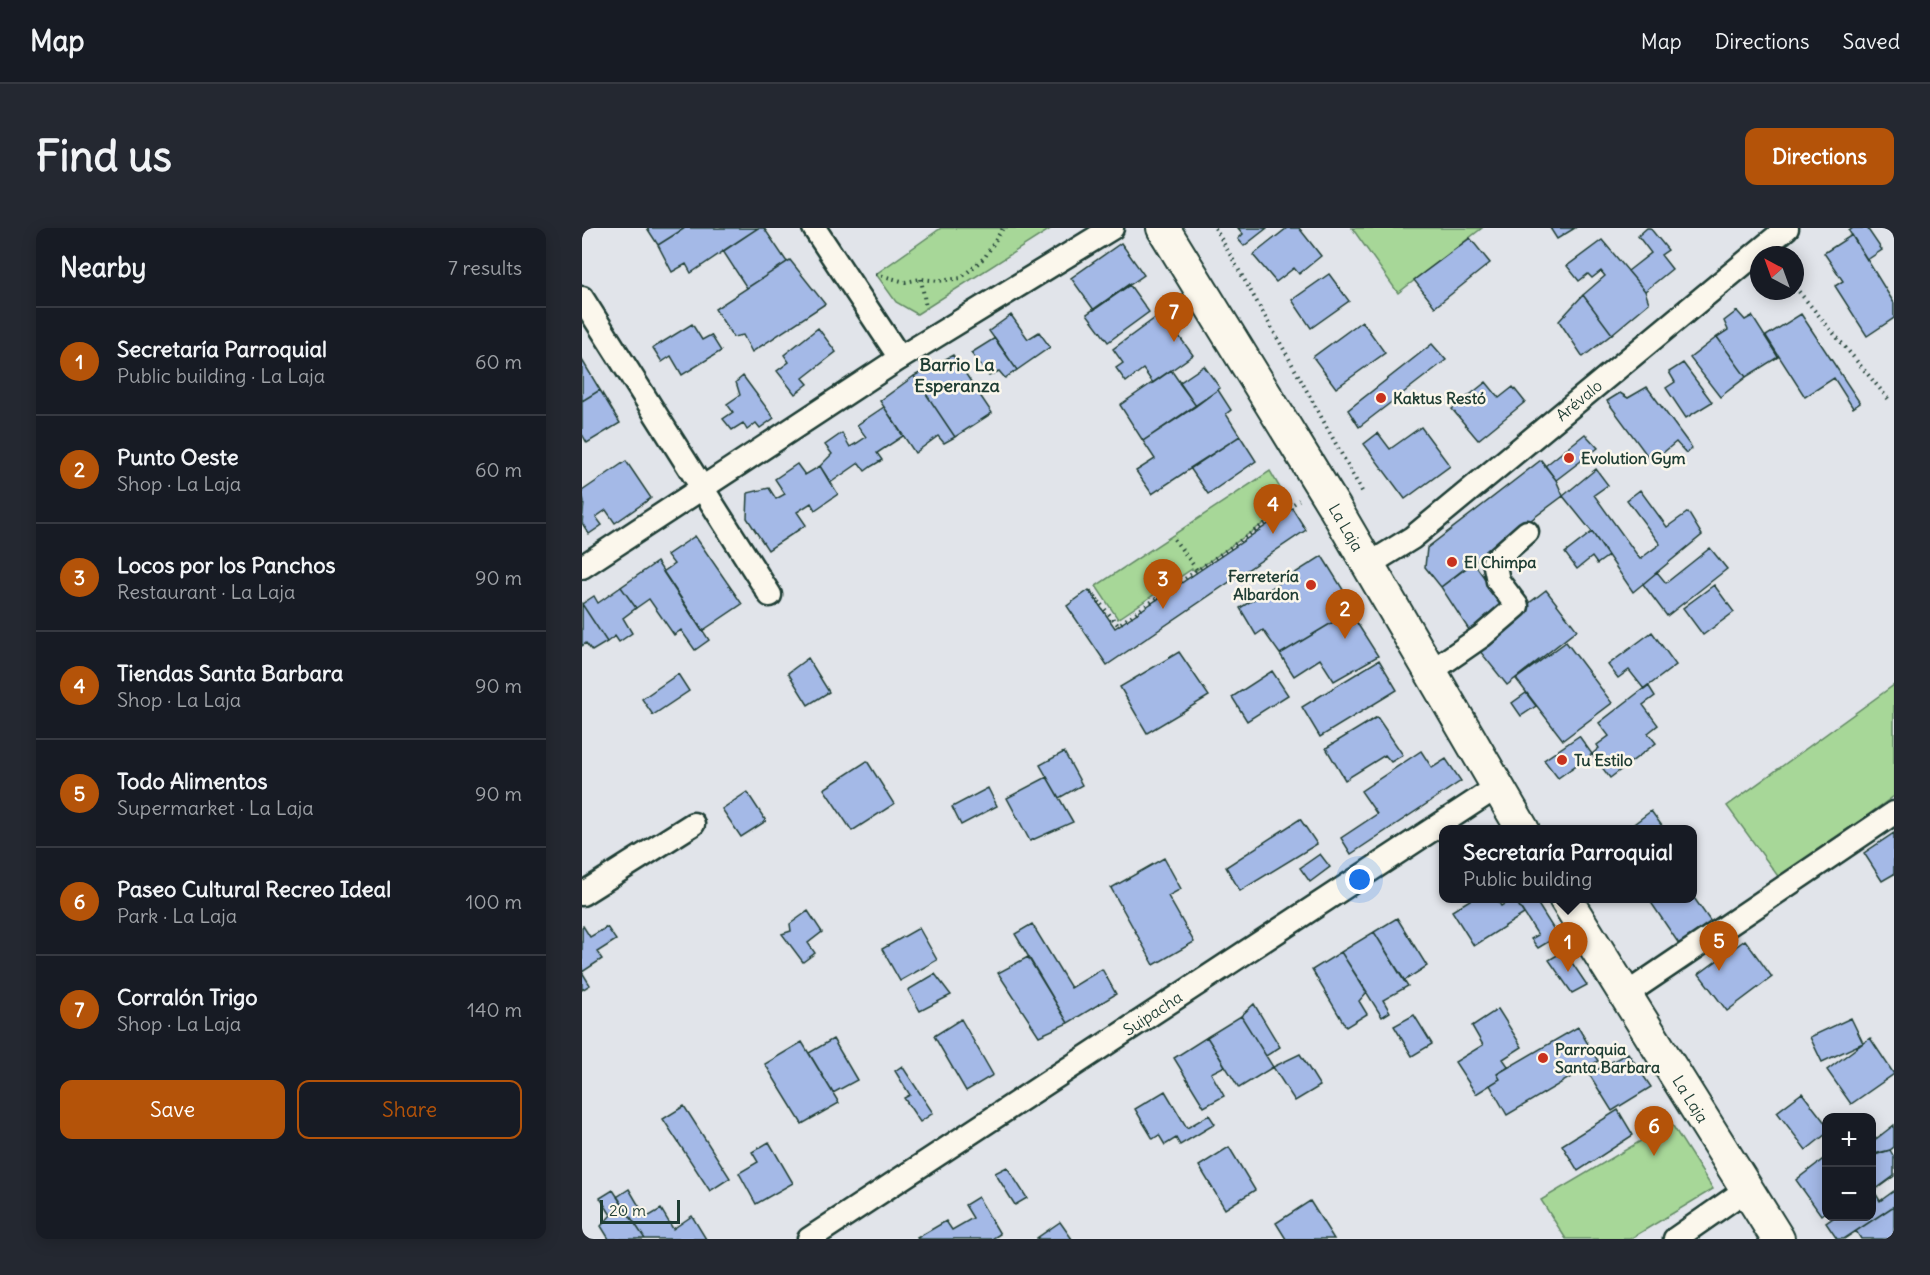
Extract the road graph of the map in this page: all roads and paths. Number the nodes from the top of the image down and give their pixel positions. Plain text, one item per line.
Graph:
1 (814, 228) edge
2 (1003, 228) edge
3 (1112, 228) edge
4 (1163, 228) edge
5 (1787, 228) edge
6 (876, 274) dead end
7 (921, 279) junction
8 (582, 298) edge
9 (1804, 298) edge
10 (926, 308) dead end
11 (900, 358) junction
12 (1890, 400) dead end
13 (703, 489) junction
14 (1299, 500) dead end
15 (1527, 532) dead end
16 (1174, 539) dead end
17 (1368, 565) junction
18 (582, 567) edge
19 (1197, 570) junction
20 (770, 595) dead end
21 (1101, 603) dead end
22 (1430, 672) junction
23 (1497, 786) junction
24 (1894, 813) edge
25 (693, 824) dead end
26 (1520, 825) edge
27 (582, 894) edge
28 (1568, 903) edge
29 (1624, 995) junction
30 (1747, 1189) junction
31 (809, 1239) edge
32 (1675, 1239) edge
33 (1778, 1239) edge

1 - 11 street
2 - 7 path
3 - 11 street
4 - 17 main road, La Laja
5 - 17 street, Arévalo
6 - 7 path
7 - 10 path
8 - 13 street
9 - 12 path
11 - 13 street
13 - 18 street
13 - 20 street
14 - 19 path
15 - 22 street
16 - 19 path
17 - 22 main road, La Laja
19 - 21 path
22 - 23 main road, La Laja
23 - 26 main road, La Laja
23 - 31 street, Suipacha
24 - 29 street
25 - 27 street
28 - 29 main road, La Laja
29 - 30 main road, La Laja
30 - 32 street
30 - 33 main road, La Laja

